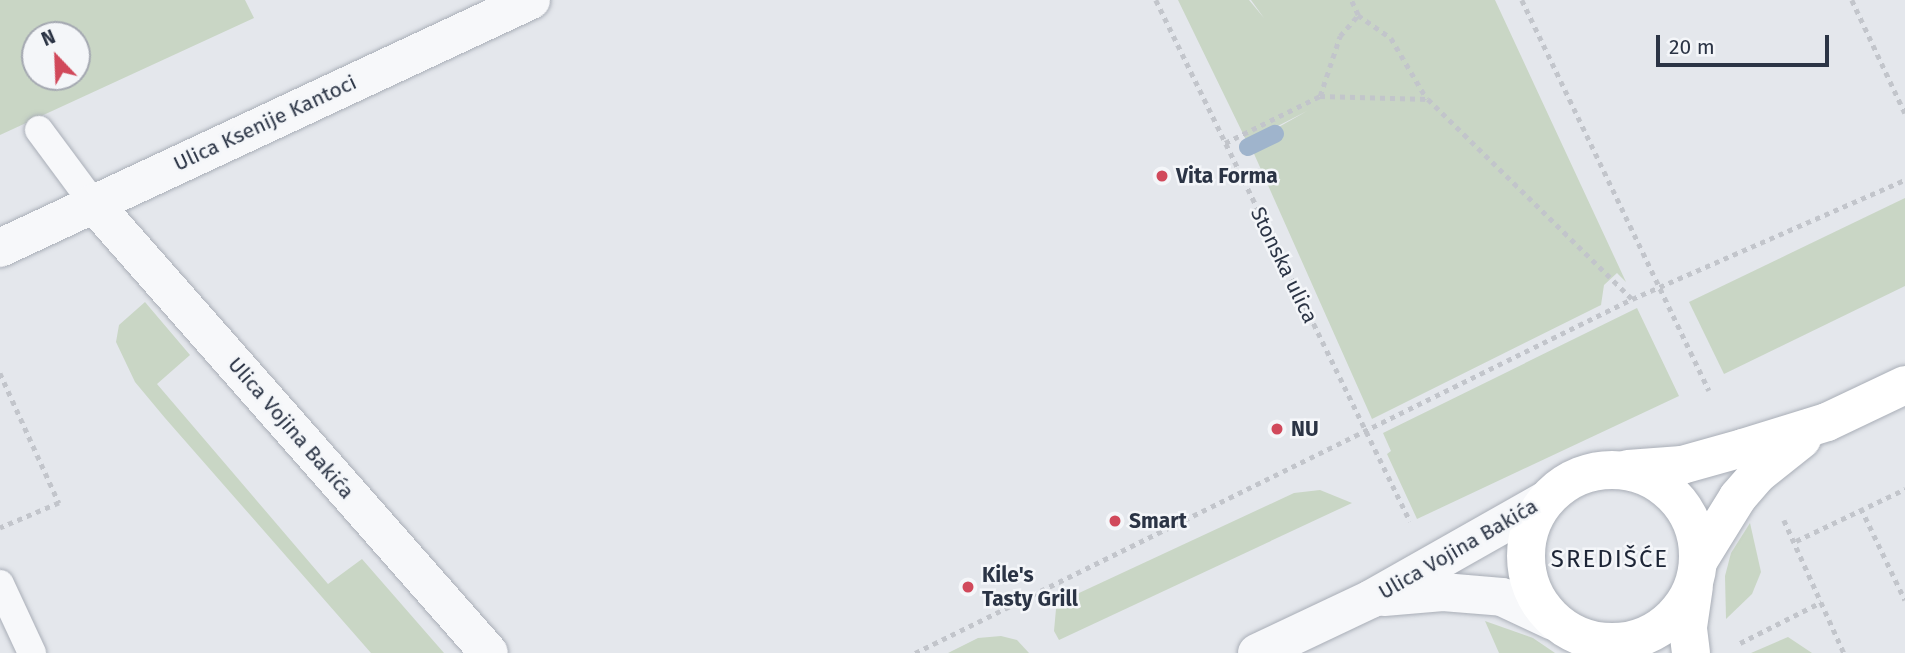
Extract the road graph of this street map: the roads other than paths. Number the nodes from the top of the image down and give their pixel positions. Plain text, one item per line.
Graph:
1 (531, 0) edge
2 (39, 131) dead end
3 (93, 203) junction
4 (0, 248) edge
5 (1905, 385) edge
6 (1827, 422) junction
7 (1620, 470) junction
8 (1546, 500) junction
9 (1696, 573) junction
10 (0, 584) edge
11 (1371, 599) junction
12 (1576, 636) edge
13 (32, 653) edge
14 (489, 653) edge
15 (1257, 653) edge
16 (1691, 653) edge

1 - 3 street, Ulica Ksenije Kantoci
2 - 3 lane
3 - 4 street, Ulica Ksenije Kantoci
3 - 14 street, Ulica Vojina Bakića
5 - 6 street
6 - 7 street
6 - 9 street
7 - 8 street
7 - 9 street
8 - 11 street, Ulica Vojina Bakića
8 - 12 street
9 - 12 street
9 - 16 street
10 - 13 lane
11 - 12 street, Ulica Vojina Bakića
11 - 15 street, Ulica Vojina Bakića

